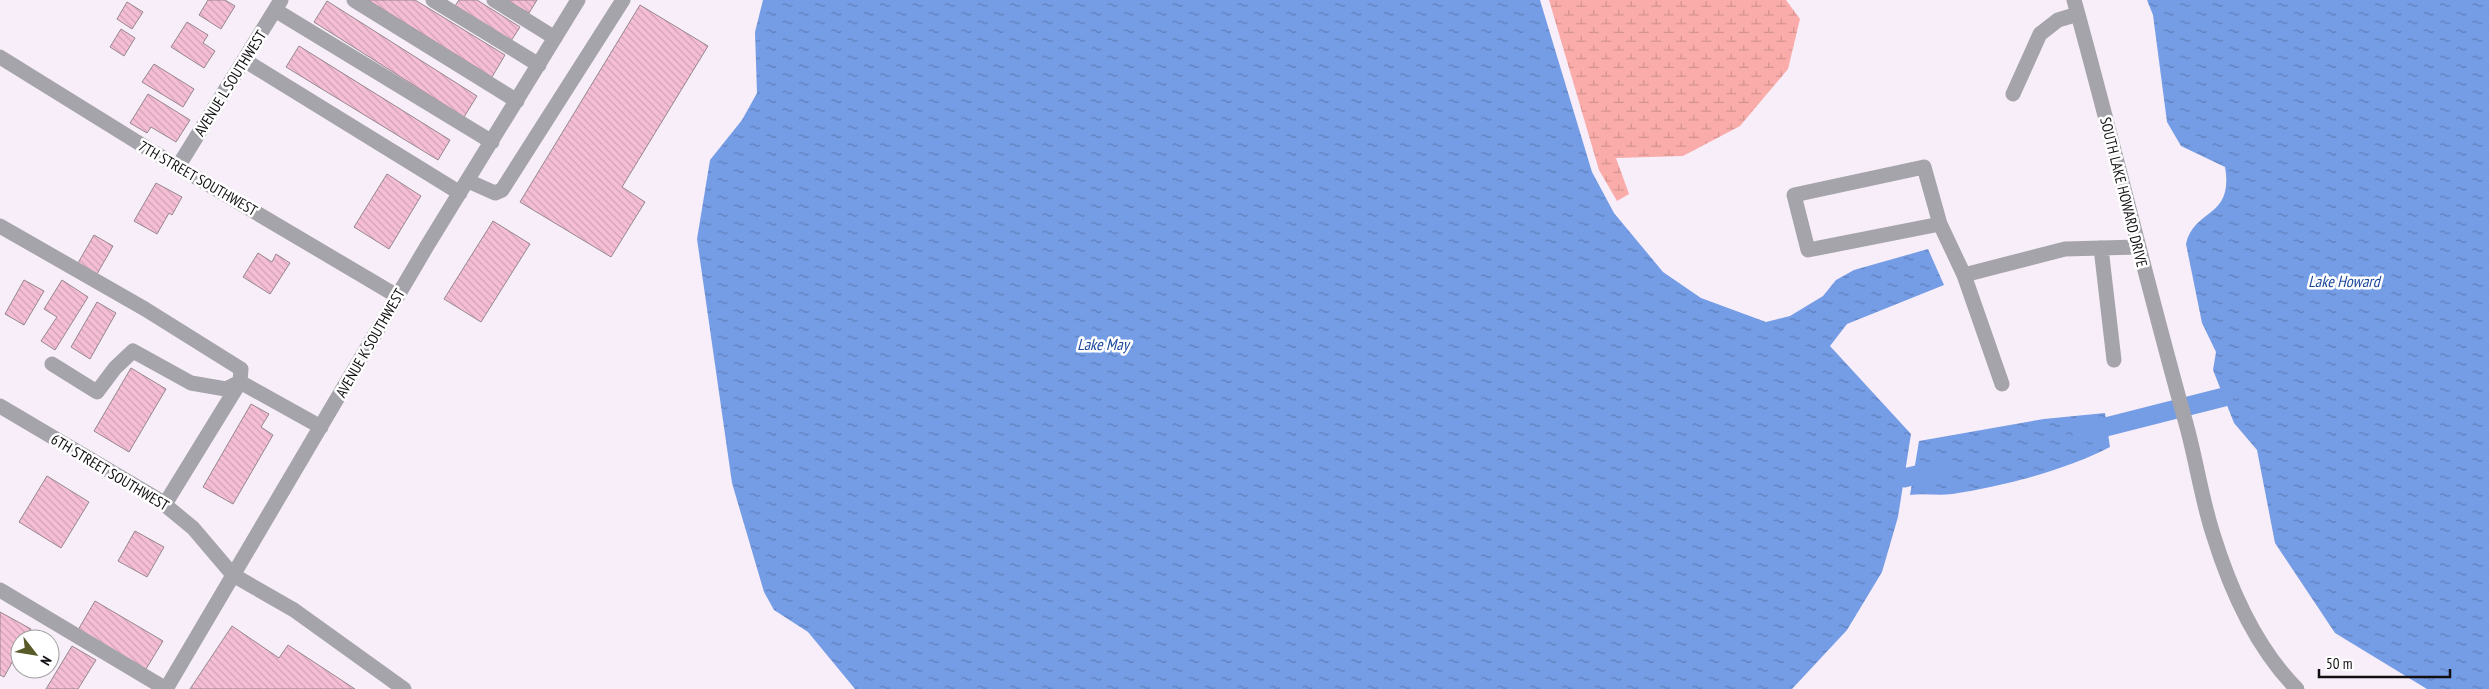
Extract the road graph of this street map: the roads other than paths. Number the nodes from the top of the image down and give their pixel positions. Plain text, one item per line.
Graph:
1 (354, 0) edge
2 (433, 0) edge
3 (494, 0) edge
4 (578, 0) edge
5 (623, 0) edge
6 (278, 5) edge
7 (2076, 7) edge
8 (555, 38) junction
9 (0, 57) edge
10 (244, 60) junction
11 (539, 65) junction
12 (2012, 94) dead end
13 (517, 101) junction
14 (492, 142) junction
15 (179, 165) junction
16 (464, 187) junction
17 (1940, 224) junction
18 (0, 226) edge
19 (2101, 248) junction
20 (2138, 248) junction
21 (1964, 275) junction
22 (397, 296) junction
23 (2114, 360) dead end
24 (52, 364) dead end
25 (240, 382) junction
26 (2002, 384) dead end
27 (0, 406) edge
28 (321, 427) junction
29 (165, 504) junction
30 (233, 575) junction
31 (0, 590) edge
32 (166, 689) edge
33 (404, 689) edge
34 (2297, 689) edge

1 - 13 street
2 - 11 street
3 - 8 street
4 - 8 street, AVENUE K SOUTHWEST
5 - 16 street
6 - 10 street, AVENUE L SOUTHWEST
6 - 14 street
7 - 12 street
7 - 20 street, SOUTH LAKE HOWARD DRIVE
8 - 11 street, AVENUE K SOUTHWEST
9 - 15 street, 7TH STREET SOUTHWEST
10 - 15 street, AVENUE L SOUTHWEST
10 - 16 street
11 - 13 street, AVENUE K SOUTHWEST
13 - 14 street, AVENUE K SOUTHWEST
14 - 16 street, AVENUE K SOUTHWEST
15 - 22 street, 7TH STREET SOUTHWEST
16 - 22 street, AVENUE K SOUTHWEST
17 - 17 street
17 - 21 street
18 - 25 street
19 - 20 street
19 - 21 street
19 - 23 street
20 - 34 street, SOUTH LAKE HOWARD DRIVE
21 - 26 street
22 - 28 street, AVENUE K SOUTHWEST
24 - 25 street
25 - 28 street
25 - 29 street
27 - 29 street, 6TH STREET SOUTHWEST
28 - 30 street, AVENUE K SOUTHWEST
29 - 30 street, 6TH STREET SOUTHWEST
30 - 32 street, AVENUE K SOUTHWEST
30 - 33 street, 6TH STREET SOUTHWEST
31 - 32 street

